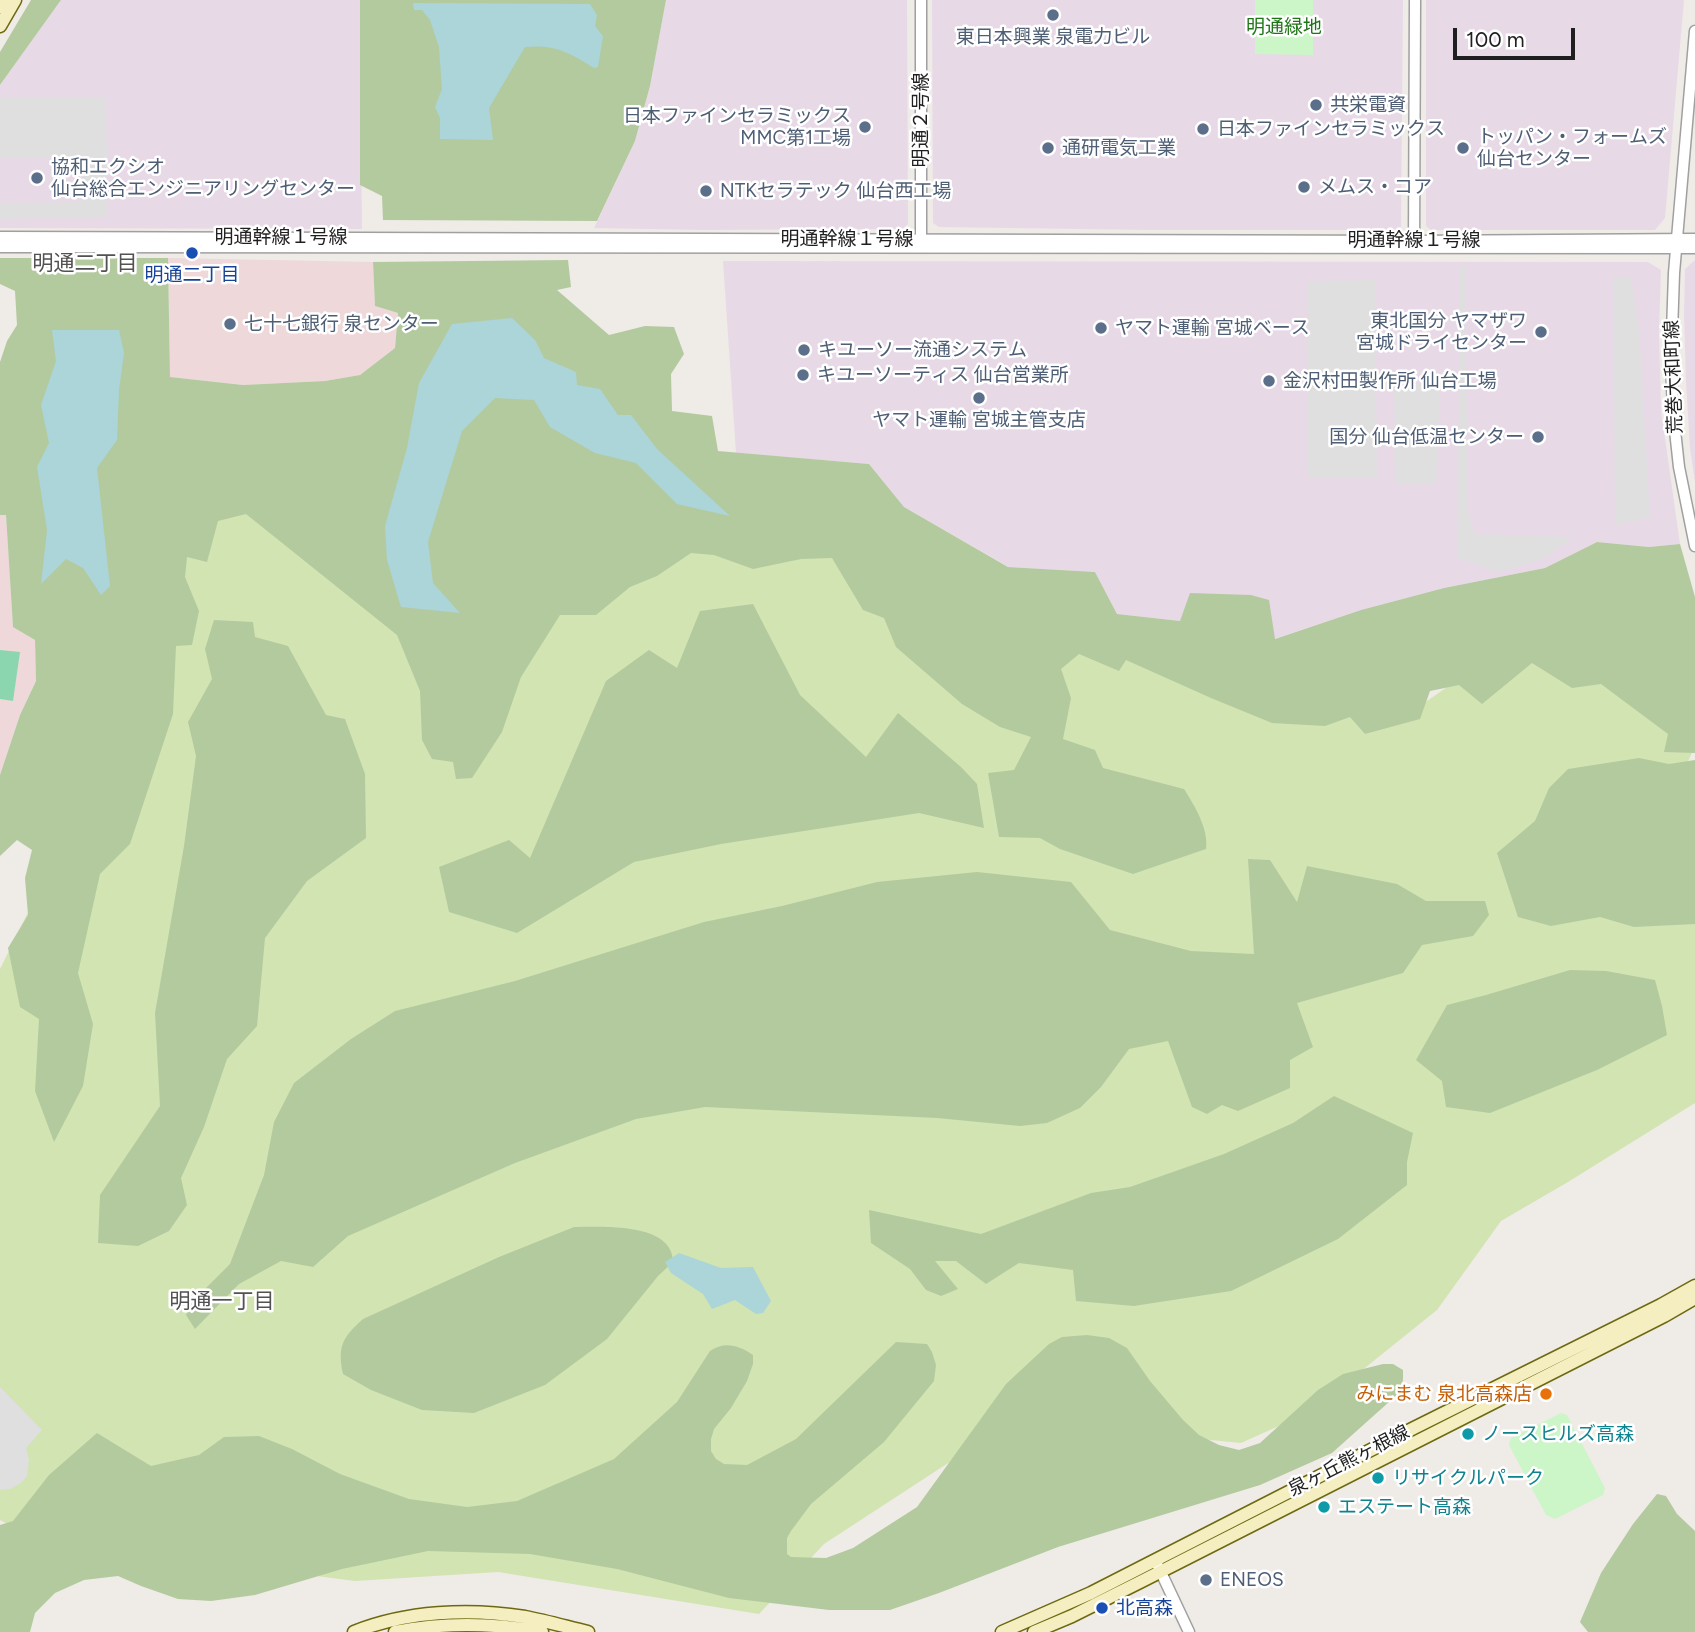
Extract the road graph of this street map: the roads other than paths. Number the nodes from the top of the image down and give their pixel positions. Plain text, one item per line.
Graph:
1 (4, 0) edge
2 (15, 0) edge
3 (921, 0) edge
4 (1415, 0) edge
5 (0, 7) edge
6 (0, 26) edge
7 (1695, 31) edge
8 (0, 237) edge
9 (1695, 239) edge
10 (920, 244) junction
11 (1677, 244) junction
12 (1414, 245) junction
13 (0, 247) edge
14 (1695, 248) edge
15 (1695, 546) edge
16 (1695, 1286) edge
17 (1695, 1298) edge
18 (1158, 1566) junction
19 (398, 1629) edge
20 (354, 1632) edge
21 (542, 1632) edge
22 (588, 1632) edge
23 (1002, 1632) edge
24 (1034, 1632) edge
25 (1189, 1632) edge

1 - 5 main road
2 - 6 main road
3 - 10 street, 明通２号線
4 - 12 street
7 - 11 street, 荒巻大和町線
8 - 10 street, 明通幹線１号線
9 - 11 street
10 - 12 street, 明通幹線１号線
10 - 13 street
11 - 12 street, 明通幹線１号線
11 - 14 street
11 - 15 street, 荒巻大和町線
16 - 18 main road, 泉ヶ丘熊ヶ根線
17 - 18 main road, 泉ヶ丘熊ヶ根線
18 - 23 main road, 泉ヶ丘熊ヶ根線
18 - 24 main road, 泉ヶ丘熊ヶ根線
18 - 25 street
19 - 20 main road
19 - 21 main road
19 - 22 main road

